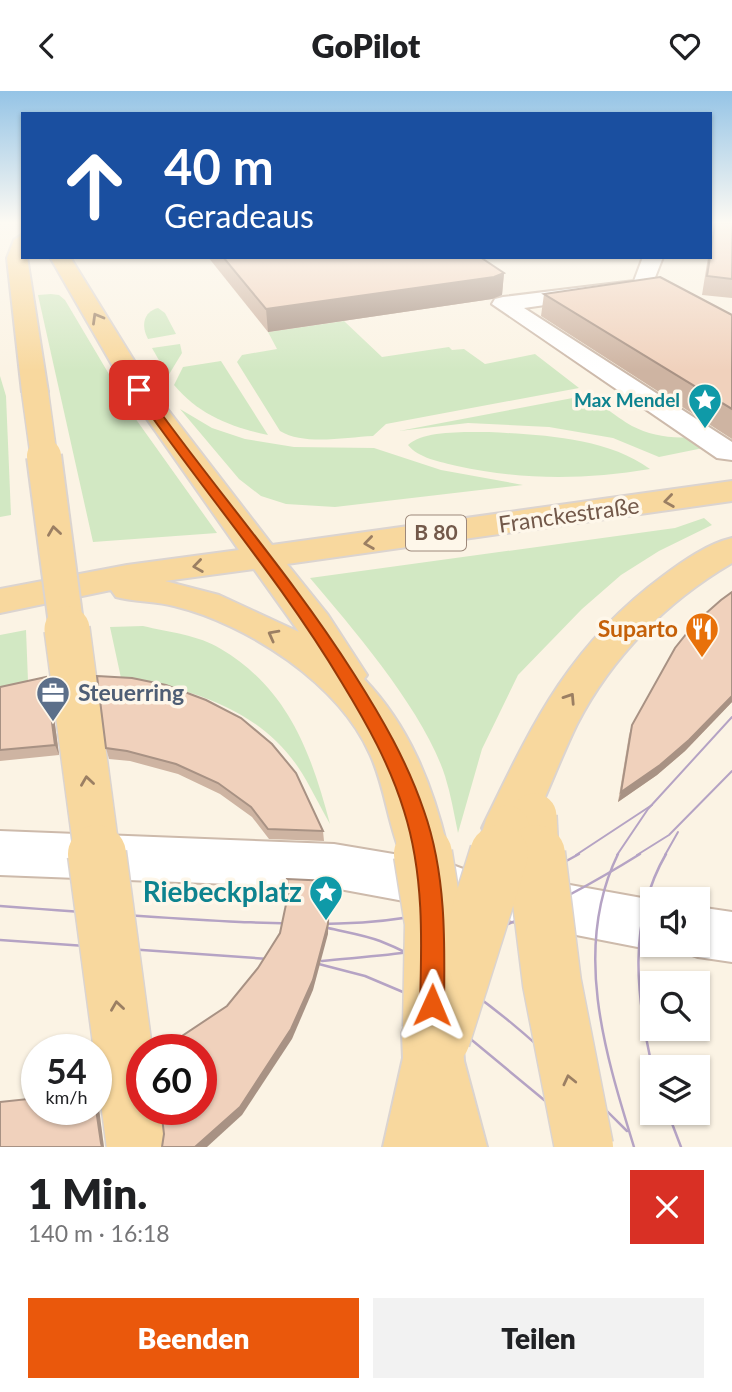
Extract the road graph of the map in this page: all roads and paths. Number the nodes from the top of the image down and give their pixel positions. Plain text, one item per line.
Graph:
1 (19, 272) edge
2 (69, 272) edge
3 (648, 272) edge
4 (729, 452) dead end
5 (732, 491) edge
6 (732, 548) edge
7 (266, 557) junction
8 (16, 597) edge
9 (365, 707) junction
10 (520, 822) junction
11 (0, 853) edge
12 (640, 923) edge
13 (710, 933) edge
14 (732, 936) edge
15 (435, 1043) junction
16 (136, 1147) edge
17 (416, 1147) edge
18 (454, 1147) edge
19 (584, 1147) edge

16 -> 1 main road, bridge
7 -> 2 main road
3 - 4 street
5 -> 7 main road, Franckestraße / B 80
10 -> 6 main road
7 -> 8 main road, Franckestraße / B 80
7 - 9 main road
9 -> 8 main road, B 80
9 - 15 main road, bridge
10 - 15 main road, bridge
19 -> 10 main road, bridge
11 - 12 street
13 - 14 street
15 - 17 main road
15 - 18 main road

